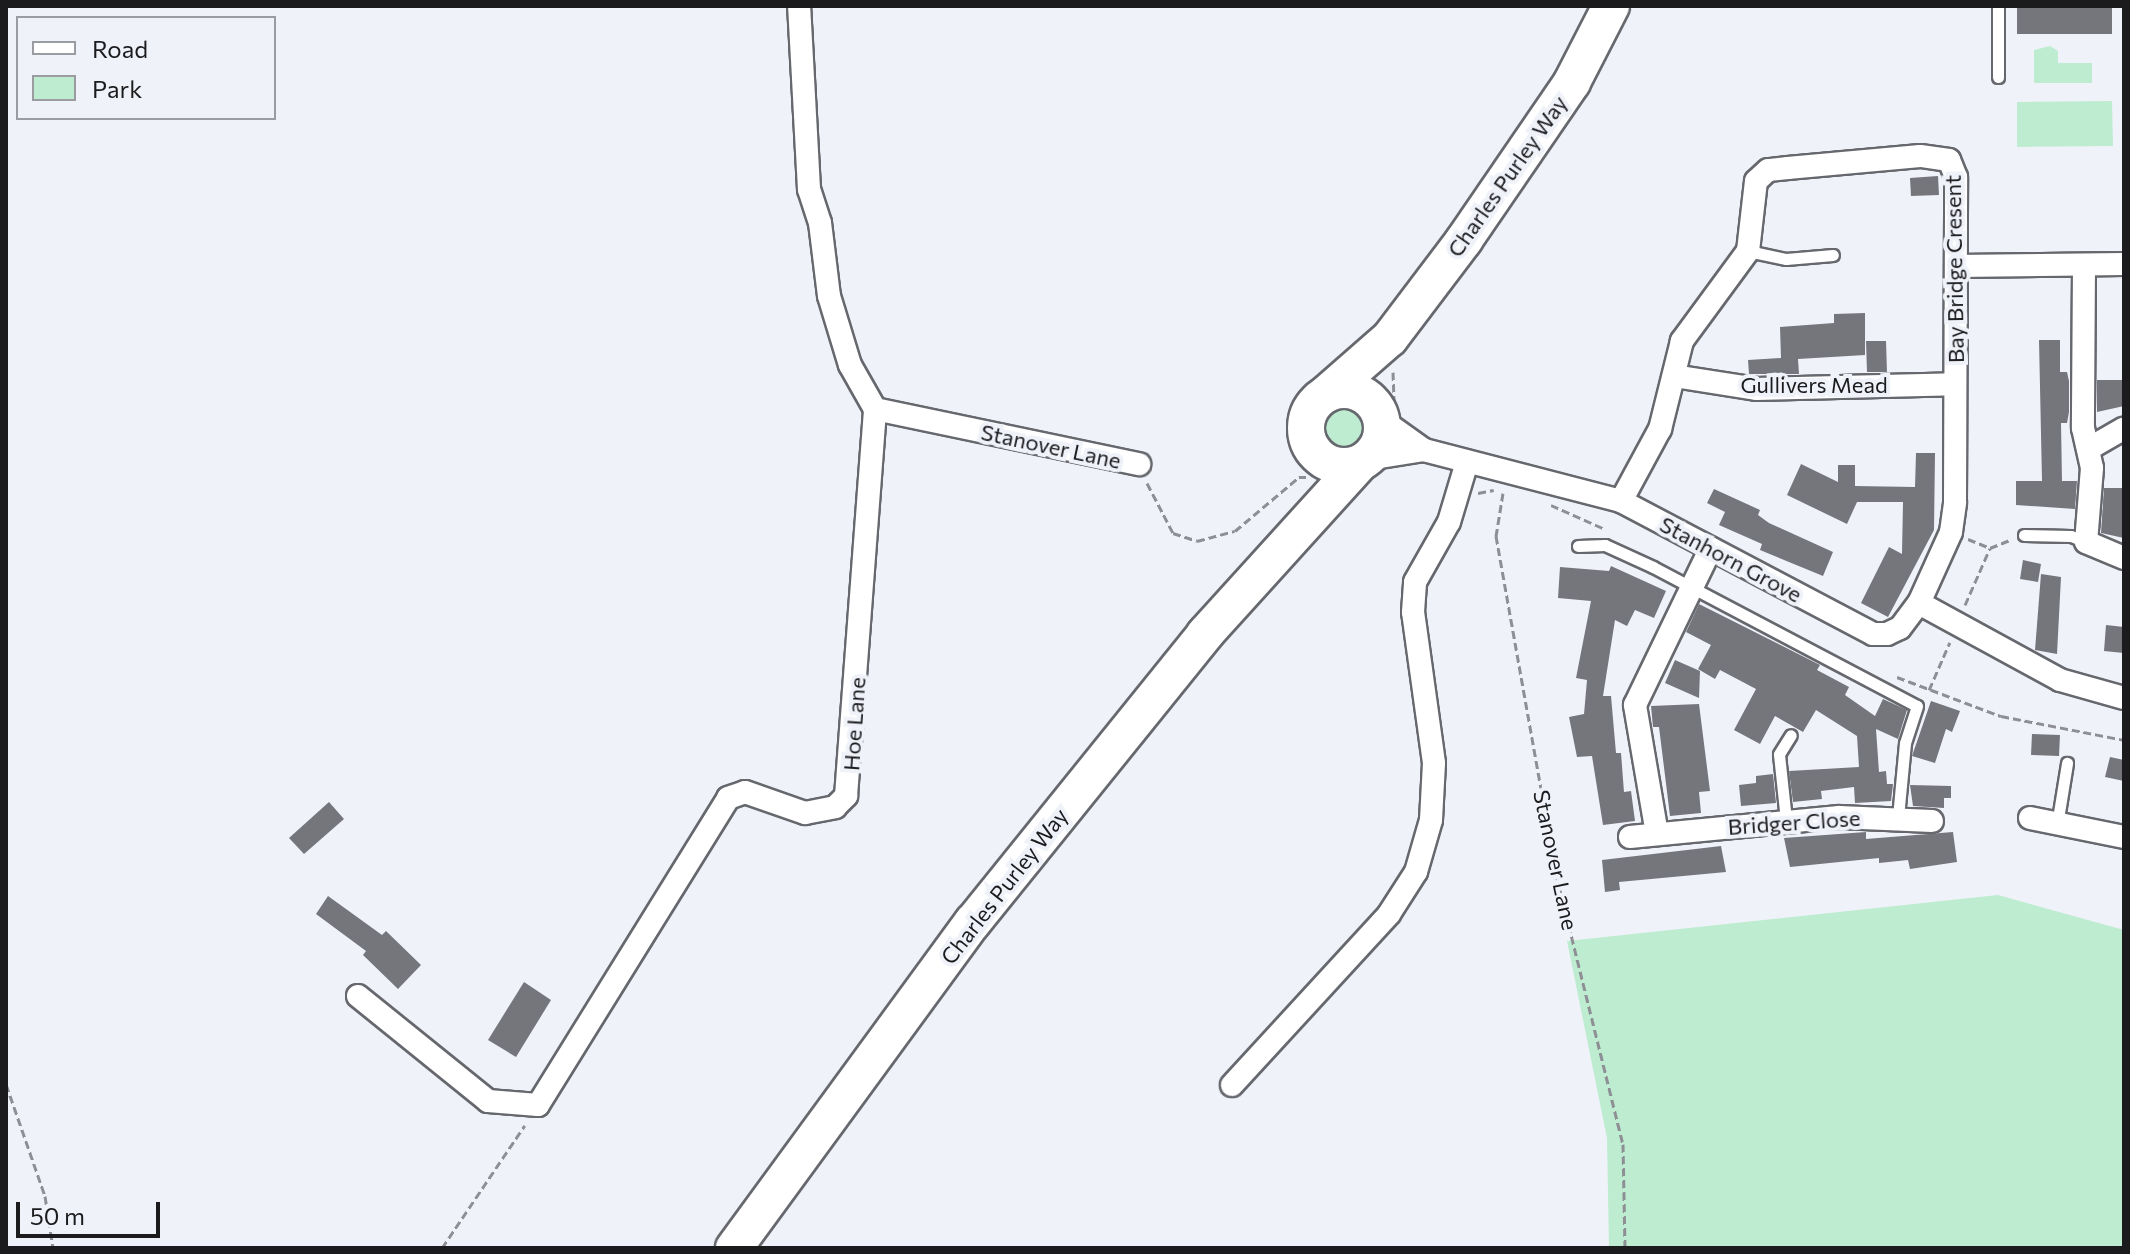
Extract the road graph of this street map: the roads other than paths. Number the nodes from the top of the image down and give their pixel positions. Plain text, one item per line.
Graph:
1 (799, 6) edge
2 (1611, 6) edge
3 (1998, 6) edge
4 (1998, 77) dead end
5 (1748, 251) junction
6 (1833, 255) dead end
7 (2124, 264) edge
8 (1957, 266) junction
9 (2084, 268) junction
10 (1390, 338) junction
11 (1674, 376) junction
12 (1955, 384) junction
13 (1326, 394) junction
14 (875, 409) junction
15 (1377, 411) junction
16 (2124, 428) edge
17 (2090, 448) junction
18 (1424, 450) junction
19 (1363, 462) junction
20 (1467, 462) junction
21 (1308, 463) junction
22 (1139, 464) road end
23 (1621, 501) junction
24 (1955, 502) joint
25 (2024, 535) dead end
26 (1291, 538) junction
27 (2086, 542) junction
28 (1578, 546) dead end
29 (1711, 548) junction
30 (2124, 558) edge
31 (1692, 585) junction
32 (1919, 603) junction
33 (2124, 698) edge
34 (1791, 735) dead end
35 (2067, 763) dead end
36 (1898, 817) junction
37 (2030, 818) dead end
38 (1786, 820) junction
39 (1932, 821) dead end
40 (2057, 825) junction
41 (1657, 834) junction
42 (1630, 837) dead end
43 (2124, 837) edge
44 (358, 996) dead end
45 (1232, 1085) dead end
46 (734, 1248) edge

1 - 14 street
2 - 10 main road, Charles Purley Way
3 - 4 lane
5 - 6 lane
5 - 8 street, Bay Bridge Cresent
5 - 11 street, Bay Bridge Cresent
7 - 9 street
8 - 9 street
8 - 12 street, Bay Bridge Cresent
9 - 17 street
10 - 13 main road, Charles Purley Way
10 - 15 main road, Charles Purley Way
11 - 12 street, Gullivers Mead
11 - 23 street, Bay Bridge Cresent
12 - 24 street, Bay Bridge Cresent
13 - 15 main road
13 - 21 main road
14 - 22 street, Stanover Lane
14 - 44 street, Hoe Lane
15 - 18 street, Stanhorn Grove
15 - 19 main road
16 - 17 street
17 - 27 street
18 - 19 street, Stanhorn Grove
18 - 20 street, Stanhorn Grove
19 - 21 main road
19 - 26 main road, Charles Purley Way
20 - 23 street, Stanhorn Grove
20 - 45 street
21 - 26 main road, Charles Purley Way
23 - 29 street, Stanhorn Grove
24 - 32 street, Stanhorn Grove
25 - 27 lane
26 - 46 main road, Charles Purley Way
27 - 30 street
28 - 31 lane
29 - 31 street
29 - 32 street, Stanhorn Grove
31 - 36 lane
31 - 41 street
32 - 33 street
34 - 38 lane
35 - 40 lane
36 - 38 street, Bridger Close
36 - 39 street, Bridger Close
37 - 40 street
38 - 41 street, Bridger Close
40 - 43 street
41 - 42 street, Bridger Close

